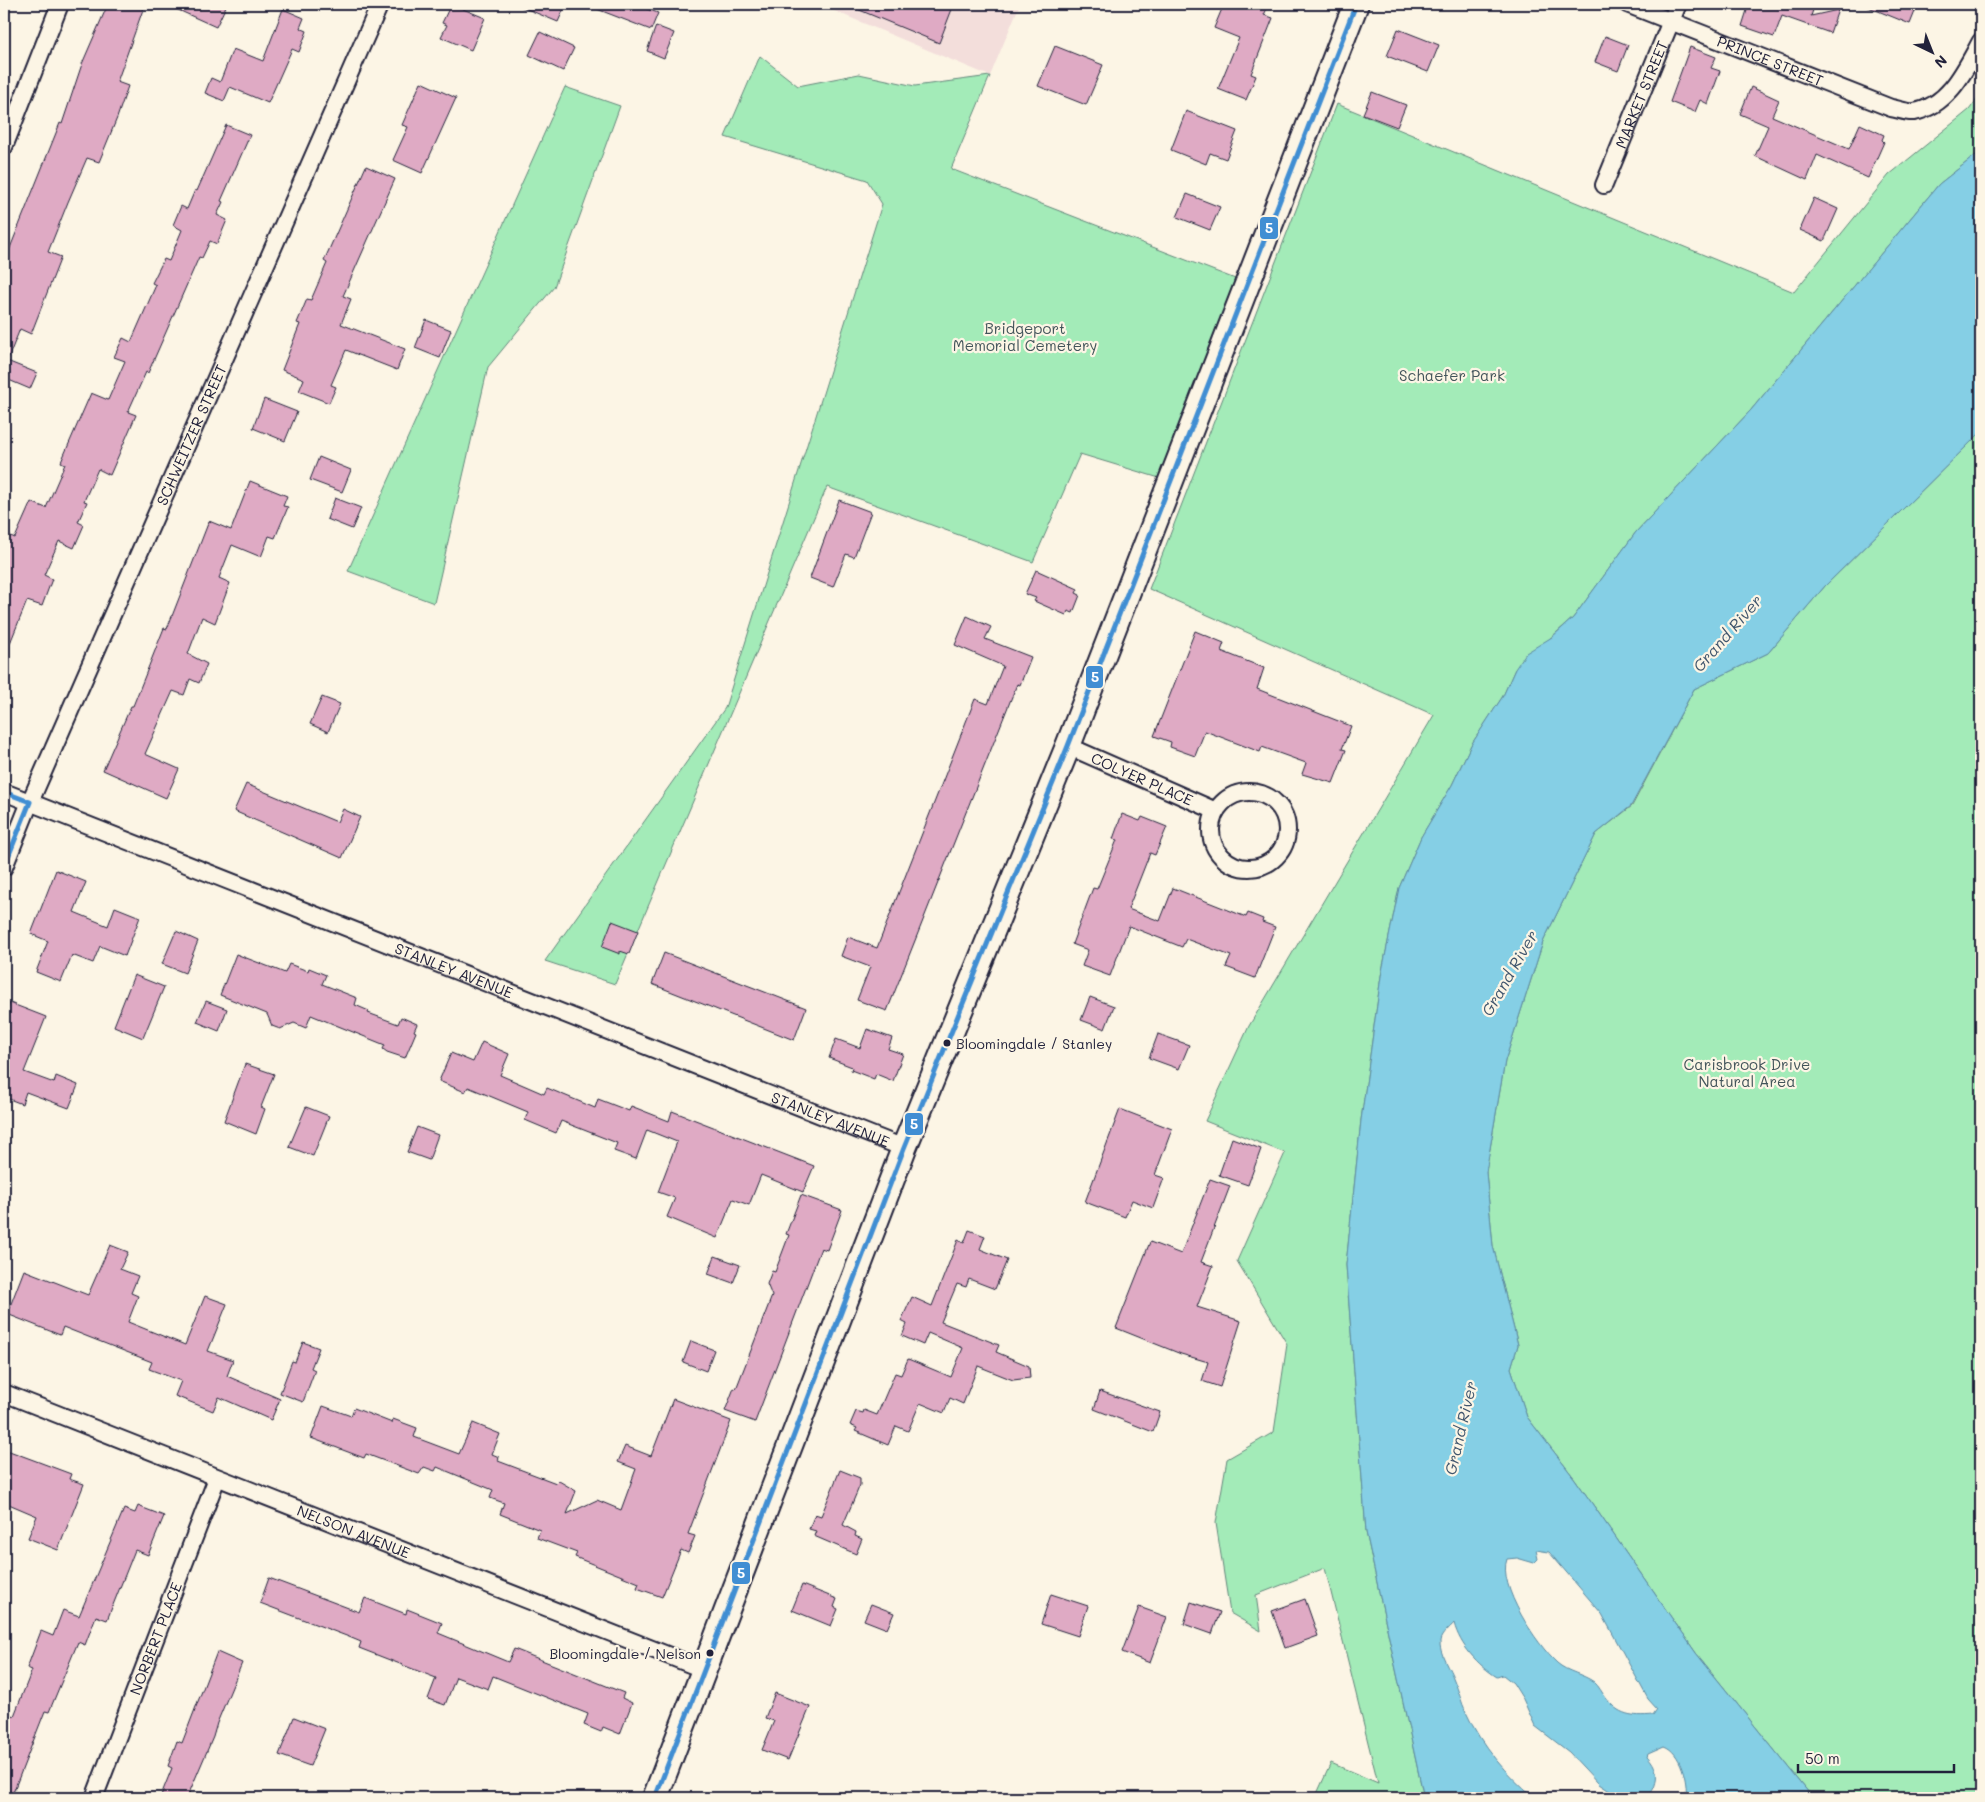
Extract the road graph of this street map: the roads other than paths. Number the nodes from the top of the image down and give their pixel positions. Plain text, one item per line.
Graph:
1 (60, 4) edge
2 (380, 4) edge
3 (1356, 4) edge
4 (1627, 4) edge
5 (1678, 4) edge
6 (1671, 21) junction
7 (1981, 40) edge
8 (4, 147) edge
9 (1604, 185) dead end
10 (1068, 746) junction
11 (4, 792) edge
12 (30, 802) junction
13 (1216, 810) junction
14 (4, 867) edge
15 (904, 1148) junction
16 (4, 1393) edge
17 (217, 1478) junction
18 (705, 1670) junction
19 (94, 1798) edge
20 (655, 1798) edge

1 - 8 street
2 - 12 street, SCHWEITZER STREET
3 - 10 main road
4 - 6 street, PRINCE STREET
5 - 6 street, MARKET STREET
6 - 7 street, PRINCE STREET
6 - 9 street, MARKET STREET
10 - 13 street, COLYER PLACE
10 - 15 main road
11 - 12 street, STANLEY AVENUE
12 - 14 street, SCHWEITZER STREET
12 - 15 street, STANLEY AVENUE
13 - 13 street
15 - 18 main road
16 - 17 street, NELSON AVENUE
17 - 18 street, NELSON AVENUE
17 - 19 street, NORBERT PLACE
18 - 20 main road

